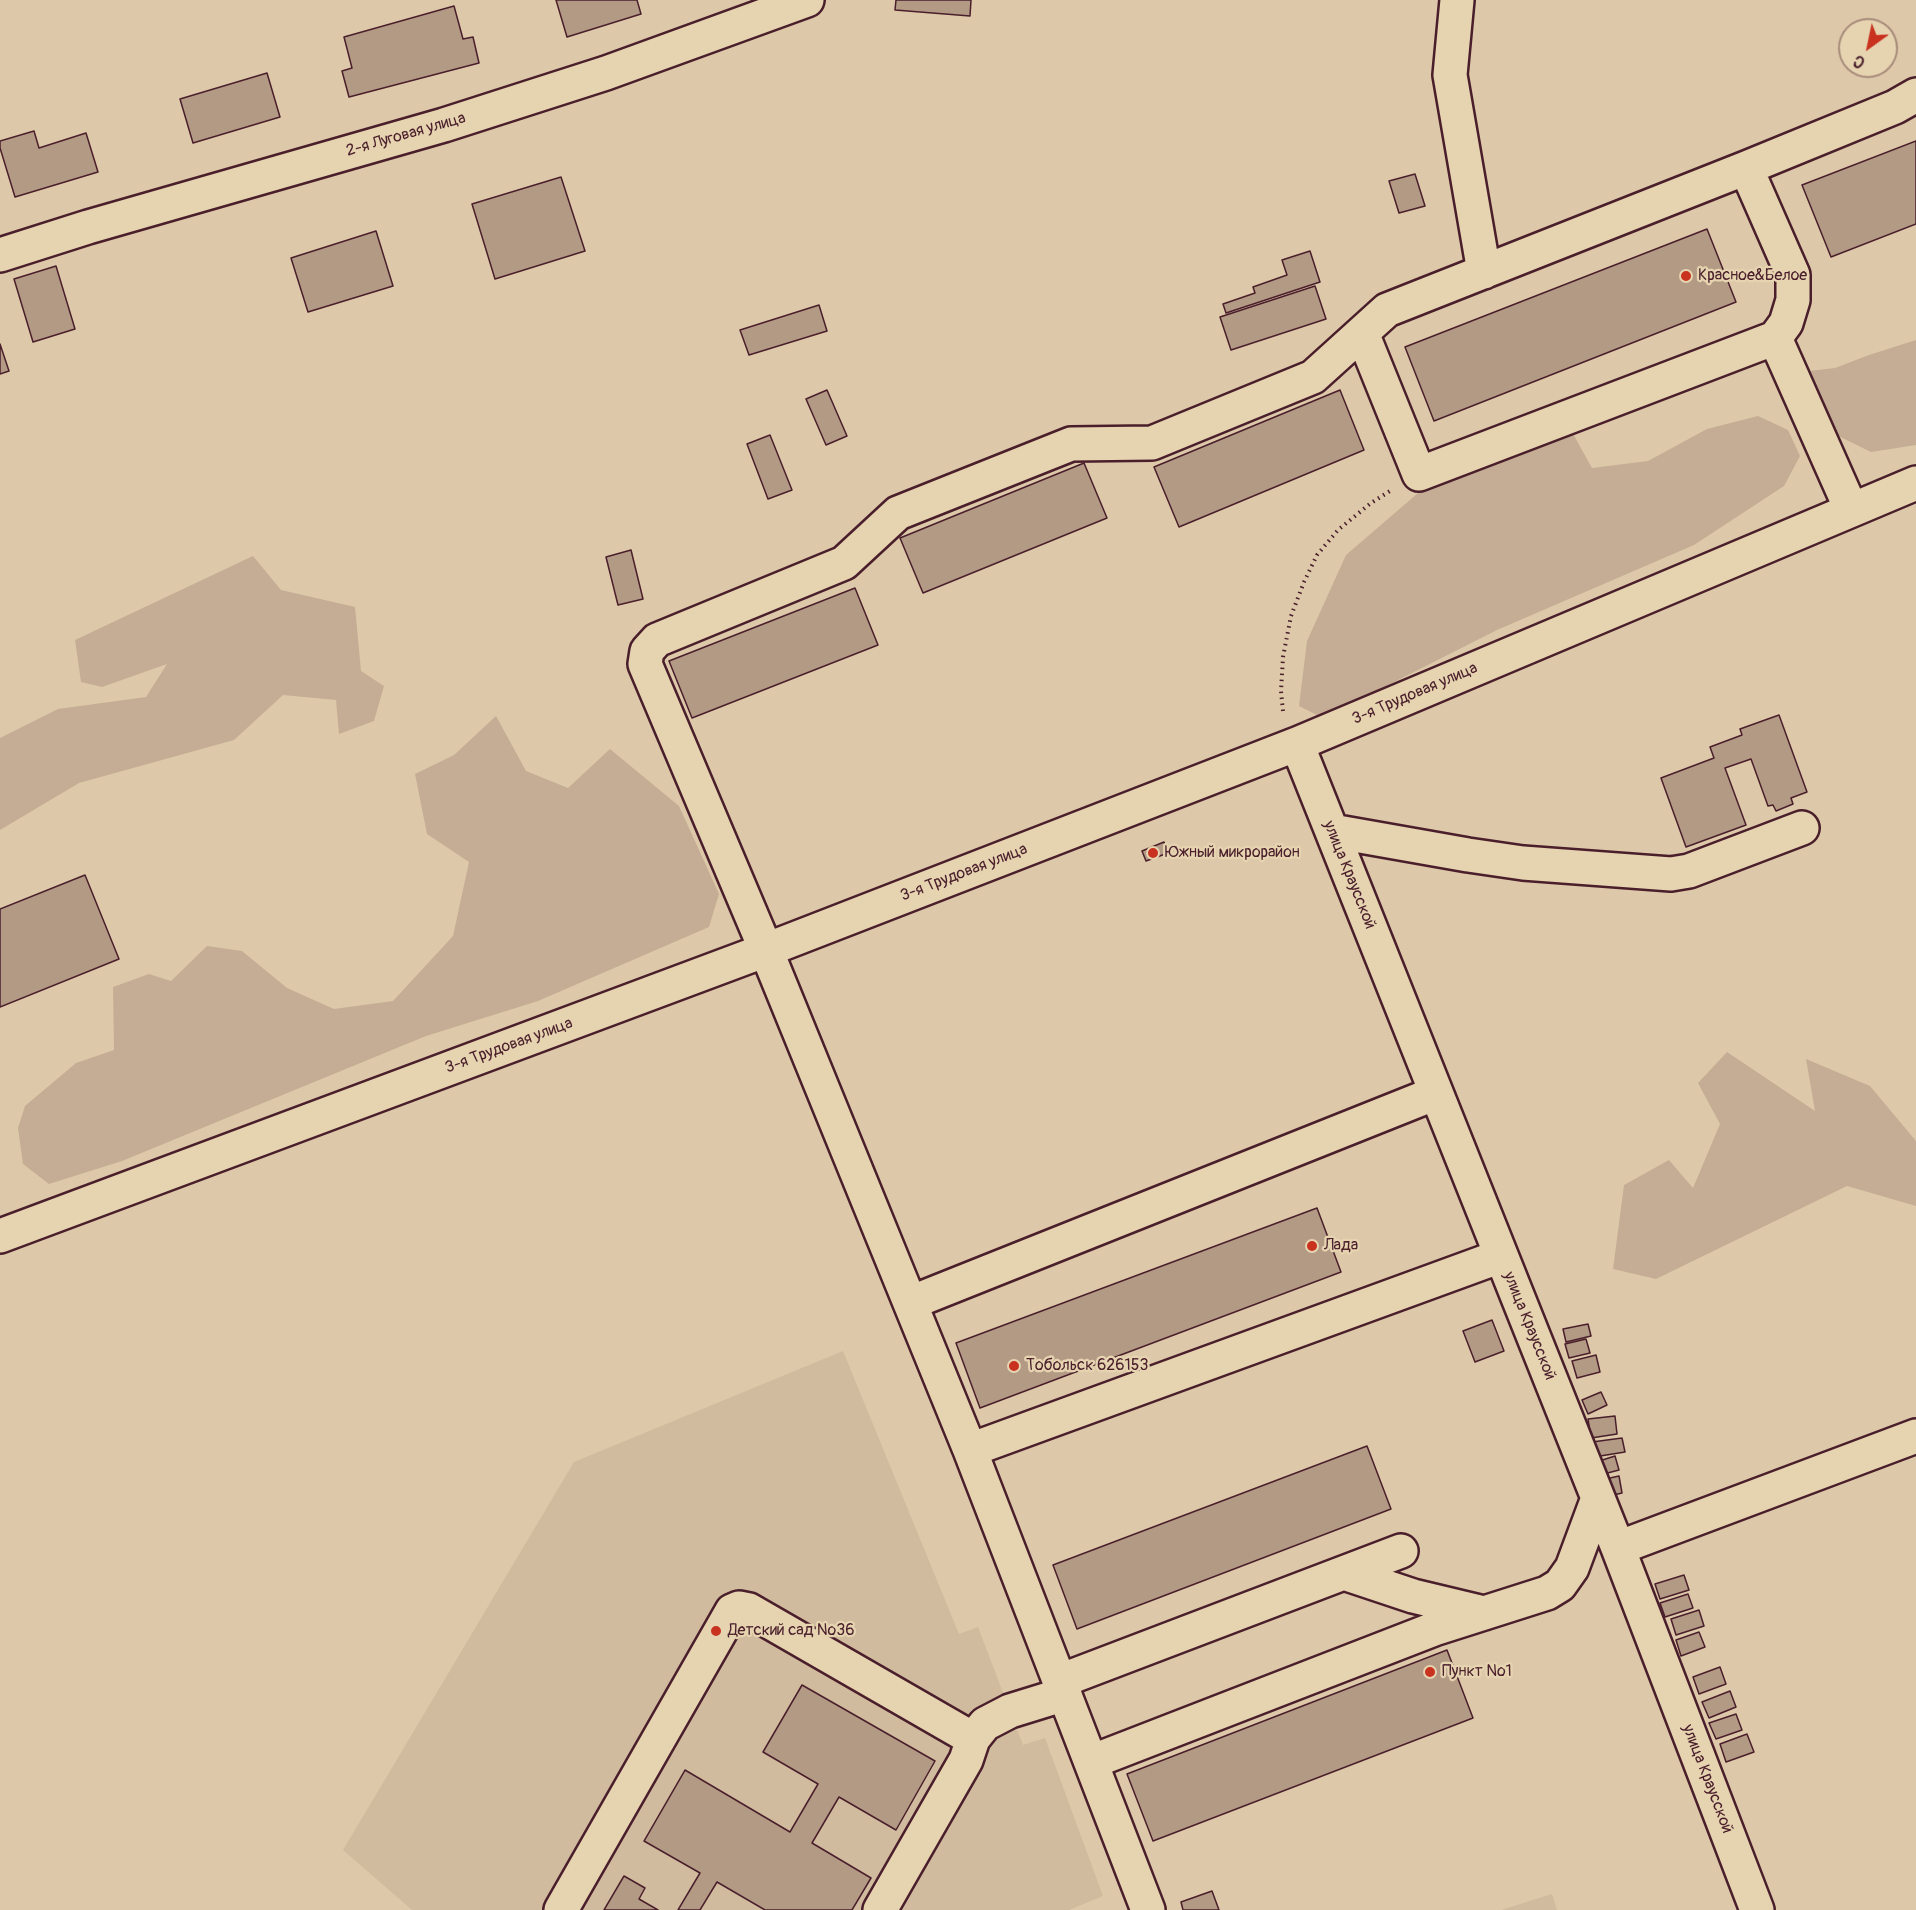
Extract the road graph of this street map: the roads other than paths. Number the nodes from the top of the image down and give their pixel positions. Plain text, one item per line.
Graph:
1 (807, 0) edge
2 (1457, 0) edge
3 (1916, 95) edge
4 (1746, 168) junction
5 (0, 255) edge
6 (1484, 272) junction
7 (1362, 333) junction
8 (1775, 338) junction
9 (1916, 483) edge
10 (1851, 509) junction
11 (1297, 744) junction
12 (1802, 828) dead end
13 (1332, 831) junction
14 (766, 950) junction
15 (1436, 1093) junction
16 (0, 1236) edge
17 (1501, 1256) junction
18 (910, 1303) junction
19 (1916, 1436) edge
20 (970, 1450) junction
21 (1598, 1498) junction
22 (1618, 1548) junction
23 (1401, 1551) dead end
24 (1344, 1573) junction
25 (1485, 1613) junction
26 (1063, 1688) junction
27 (973, 1739) junction
28 (1091, 1762) junction
29 (561, 1910) edge
30 (880, 1910) edge
31 (1148, 1910) edge
32 (1757, 1910) edge

1 - 5 street, 2-я Луговая улица
2 - 6 street
3 - 4 street
4 - 6 street
4 - 8 street
6 - 7 street
7 - 8 street
7 - 14 street
8 - 10 street
9 - 10 street, 3-я Трудовая улица
10 - 11 street, 3-я Трудовая улица
11 - 13 street, улица Краусской
11 - 14 street, 3-я Трудовая улица
12 - 13 street
13 - 15 street, улица Краусской
14 - 16 street, 3-я Трудовая улица
14 - 18 street
15 - 17 street, улица Краусской
15 - 18 street
17 - 20 street
17 - 21 street, улица Краусской
18 - 20 street
19 - 22 street
20 - 26 street
21 - 22 street, улица Краусской
21 - 25 street
22 - 32 street, улица Краусской
23 - 24 street
24 - 25 street
24 - 26 street
25 - 28 street
26 - 27 street
26 - 28 street
27 - 29 street
27 - 30 street
28 - 31 street

